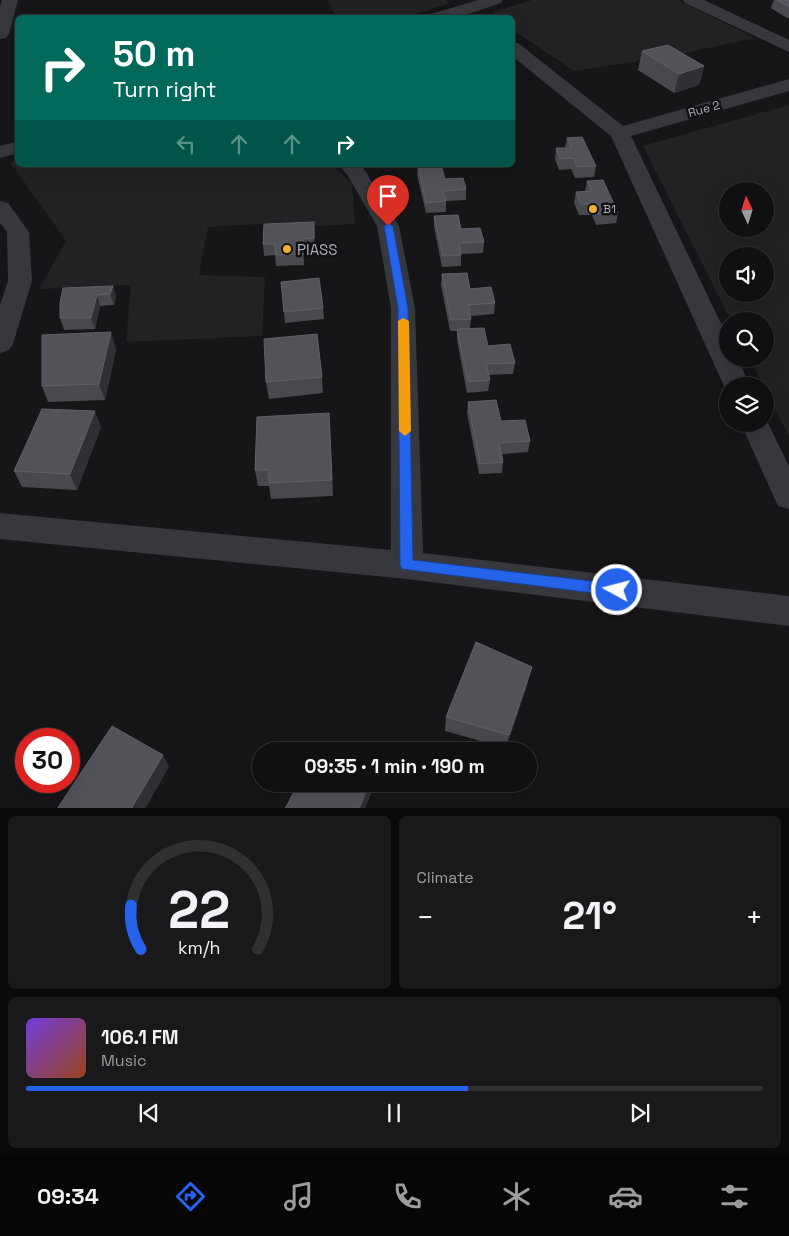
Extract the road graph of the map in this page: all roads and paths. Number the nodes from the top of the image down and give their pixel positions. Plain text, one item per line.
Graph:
1 (10, 0) edge
2 (495, 0) edge
3 (691, 0) edge
4 (467, 9) edge
5 (448, 15) edge
6 (0, 34) edge
7 (789, 47) edge
8 (515, 49) edge
9 (789, 85) edge
10 (620, 133) junction
11 (15, 148) edge
12 (0, 152) edge
13 (351, 167) edge
14 (0, 208) edge
15 (0, 344) edge
16 (733, 377) edge
17 (759, 432) edge
18 (789, 497) edge
19 (0, 526) edge
20 (407, 565) junction
21 (789, 611) edge

1 - 6 street
2 - 4 street
3 - 7 street
4 - 5 street
8 - 10 street
9 - 10 street, Rue 2
10 - 16 street
11 - 12 street
13 - 20 street
14 - 15 street
17 - 18 street
19 - 20 street
20 - 21 street

